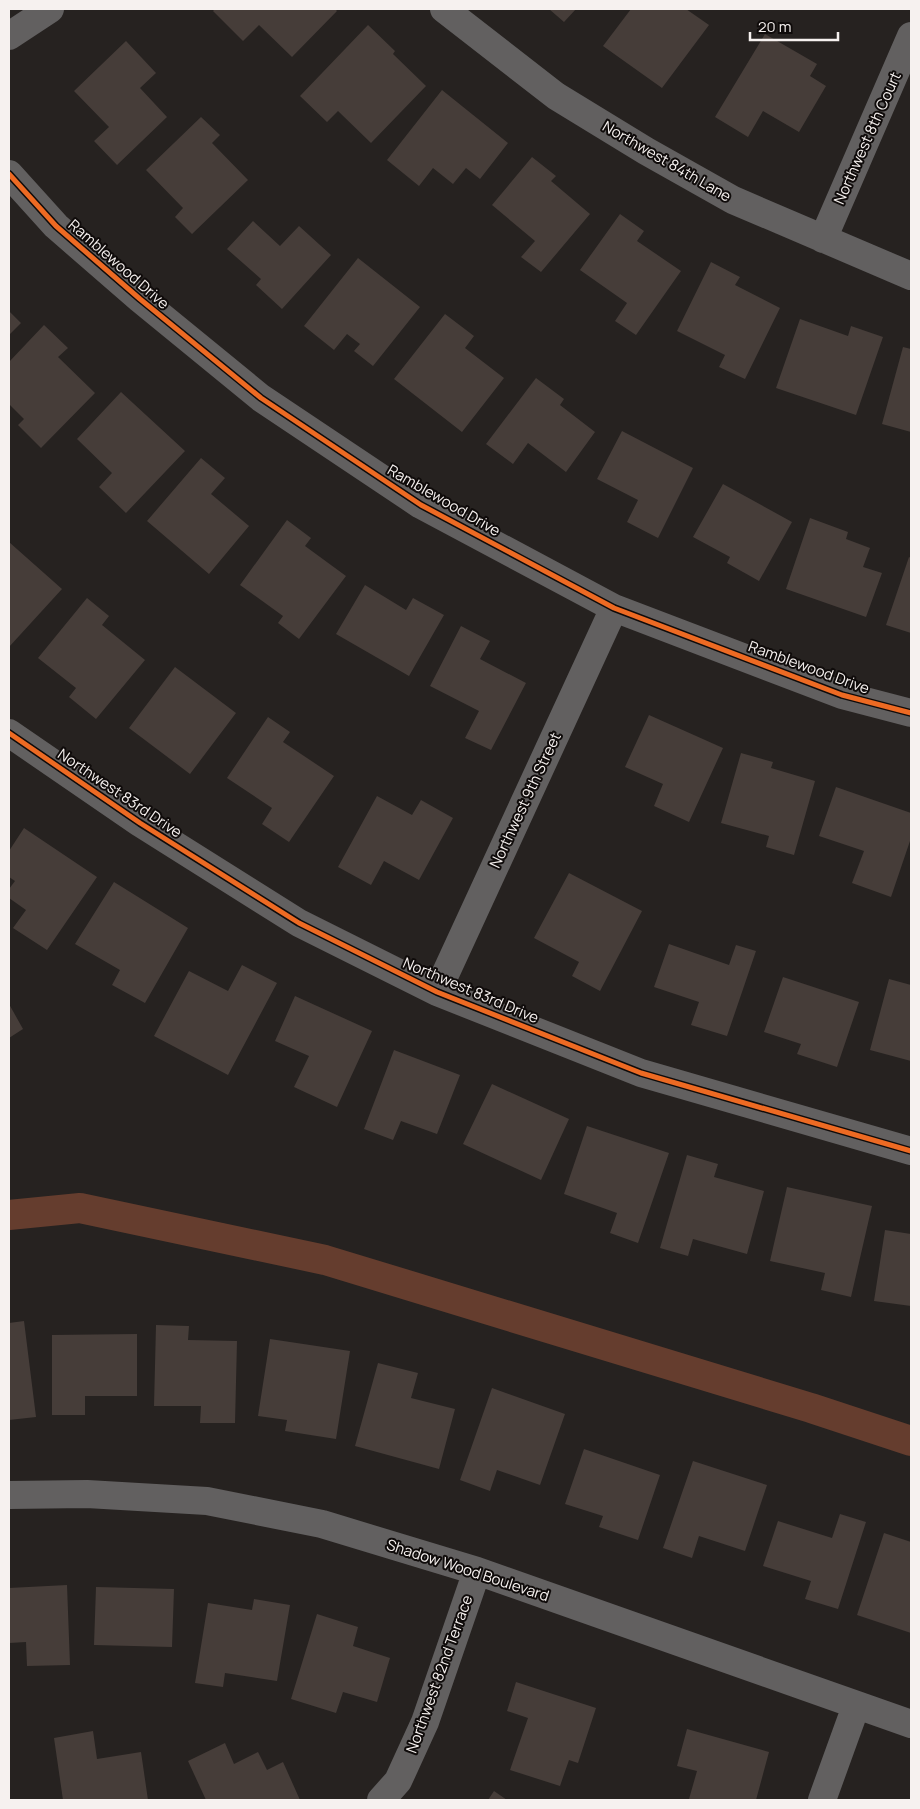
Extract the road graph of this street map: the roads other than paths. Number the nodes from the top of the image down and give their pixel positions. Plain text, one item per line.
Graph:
1 (50, 9) edge
2 (444, 9) edge
3 (9, 36) edge
4 (911, 36) edge
5 (9, 174) edge
6 (823, 239) junction
7 (911, 276) edge
8 (614, 608) junction
9 (911, 713) edge
10 (9, 733) edge
11 (437, 992) junction
12 (911, 1151) edge
13 (9, 1495) edge
14 (477, 1571) junction
15 (856, 1706) junction
16 (911, 1724) edge
17 (381, 1800) edge
18 (822, 1800) edge

1 - 3 street
2 - 6 street, Northwest 84th Lane
4 - 6 street, Northwest 8th Court
5 - 8 street, Ramblewood Drive
6 - 7 street, Northwest 84th Lane
8 - 9 street, Ramblewood Drive
8 - 11 street, Northwest 9th Street
10 - 11 street, Northwest 83rd Drive
11 - 12 street, Northwest 83rd Drive
13 - 14 street, Shadow Wood Boulevard
14 - 15 street, Shadow Wood Boulevard
14 - 17 street, Northwest 82nd Terrace
15 - 16 street, Shadow Wood Boulevard
15 - 18 street

